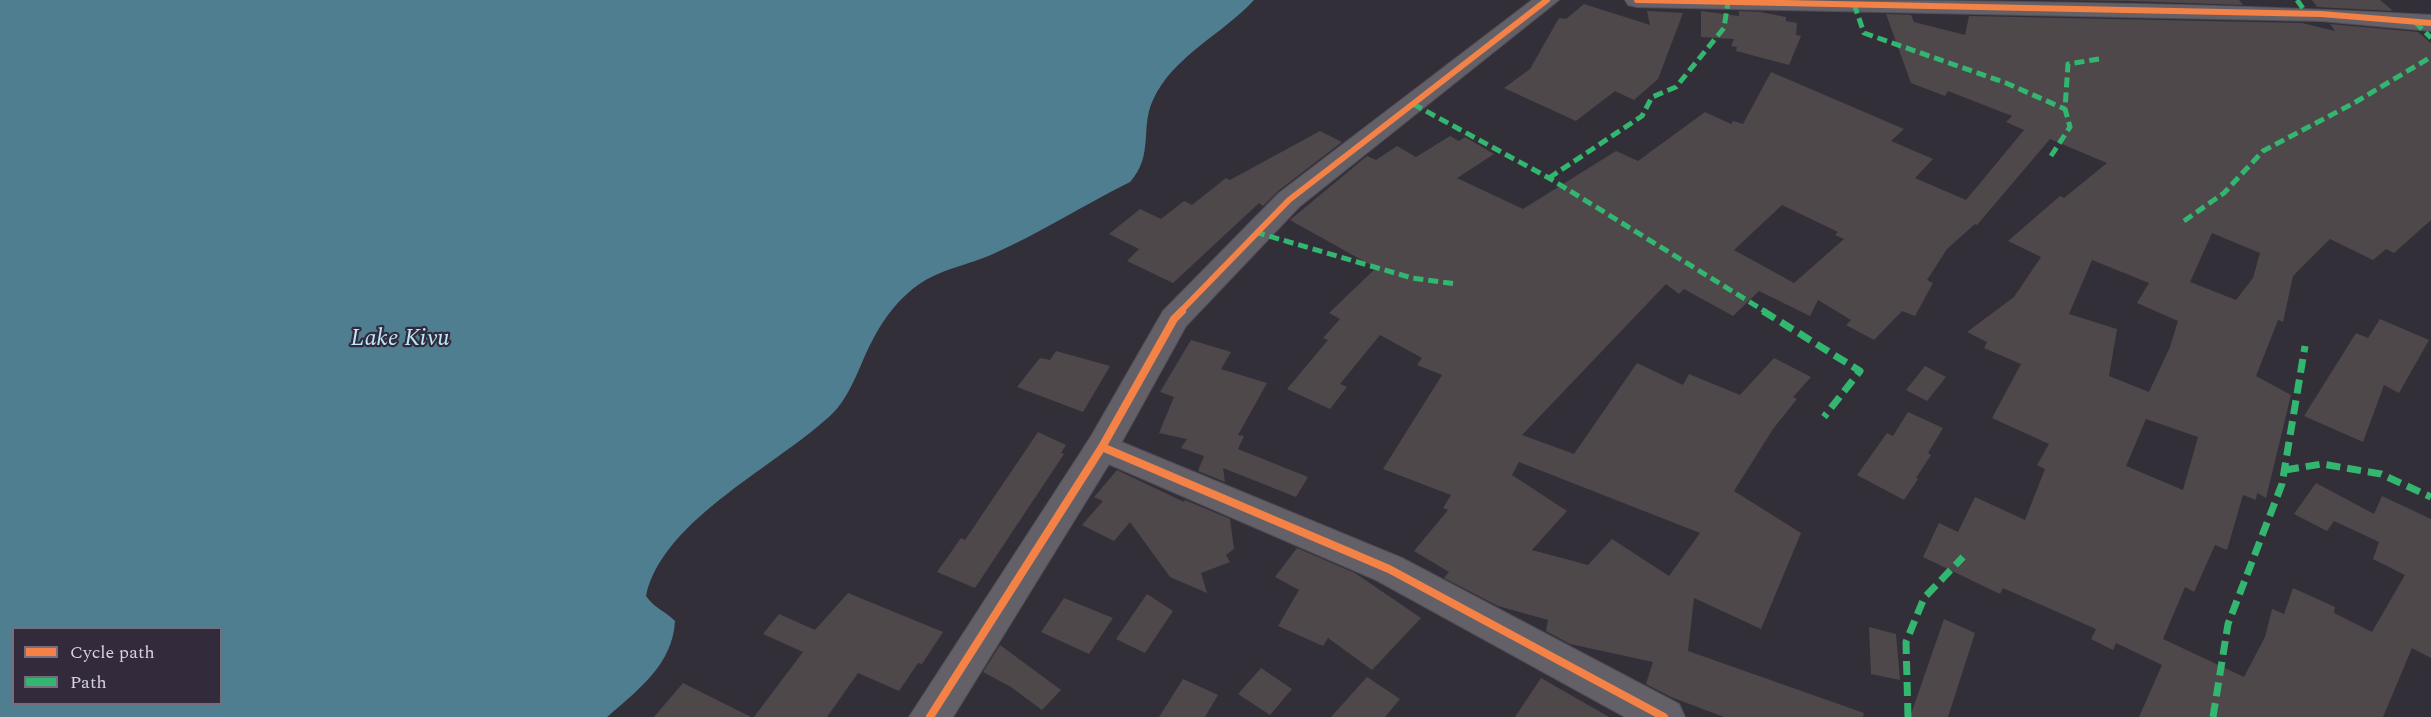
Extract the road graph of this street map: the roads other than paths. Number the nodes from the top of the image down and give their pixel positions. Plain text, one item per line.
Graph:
1 (1547, 0) edge
2 (1637, 0) edge
3 (2431, 23) edge
4 (1102, 447) junction
5 (930, 717) edge
6 (1664, 717) edge

1 - 4 street
2 - 3 street
4 - 5 street
4 - 6 street

